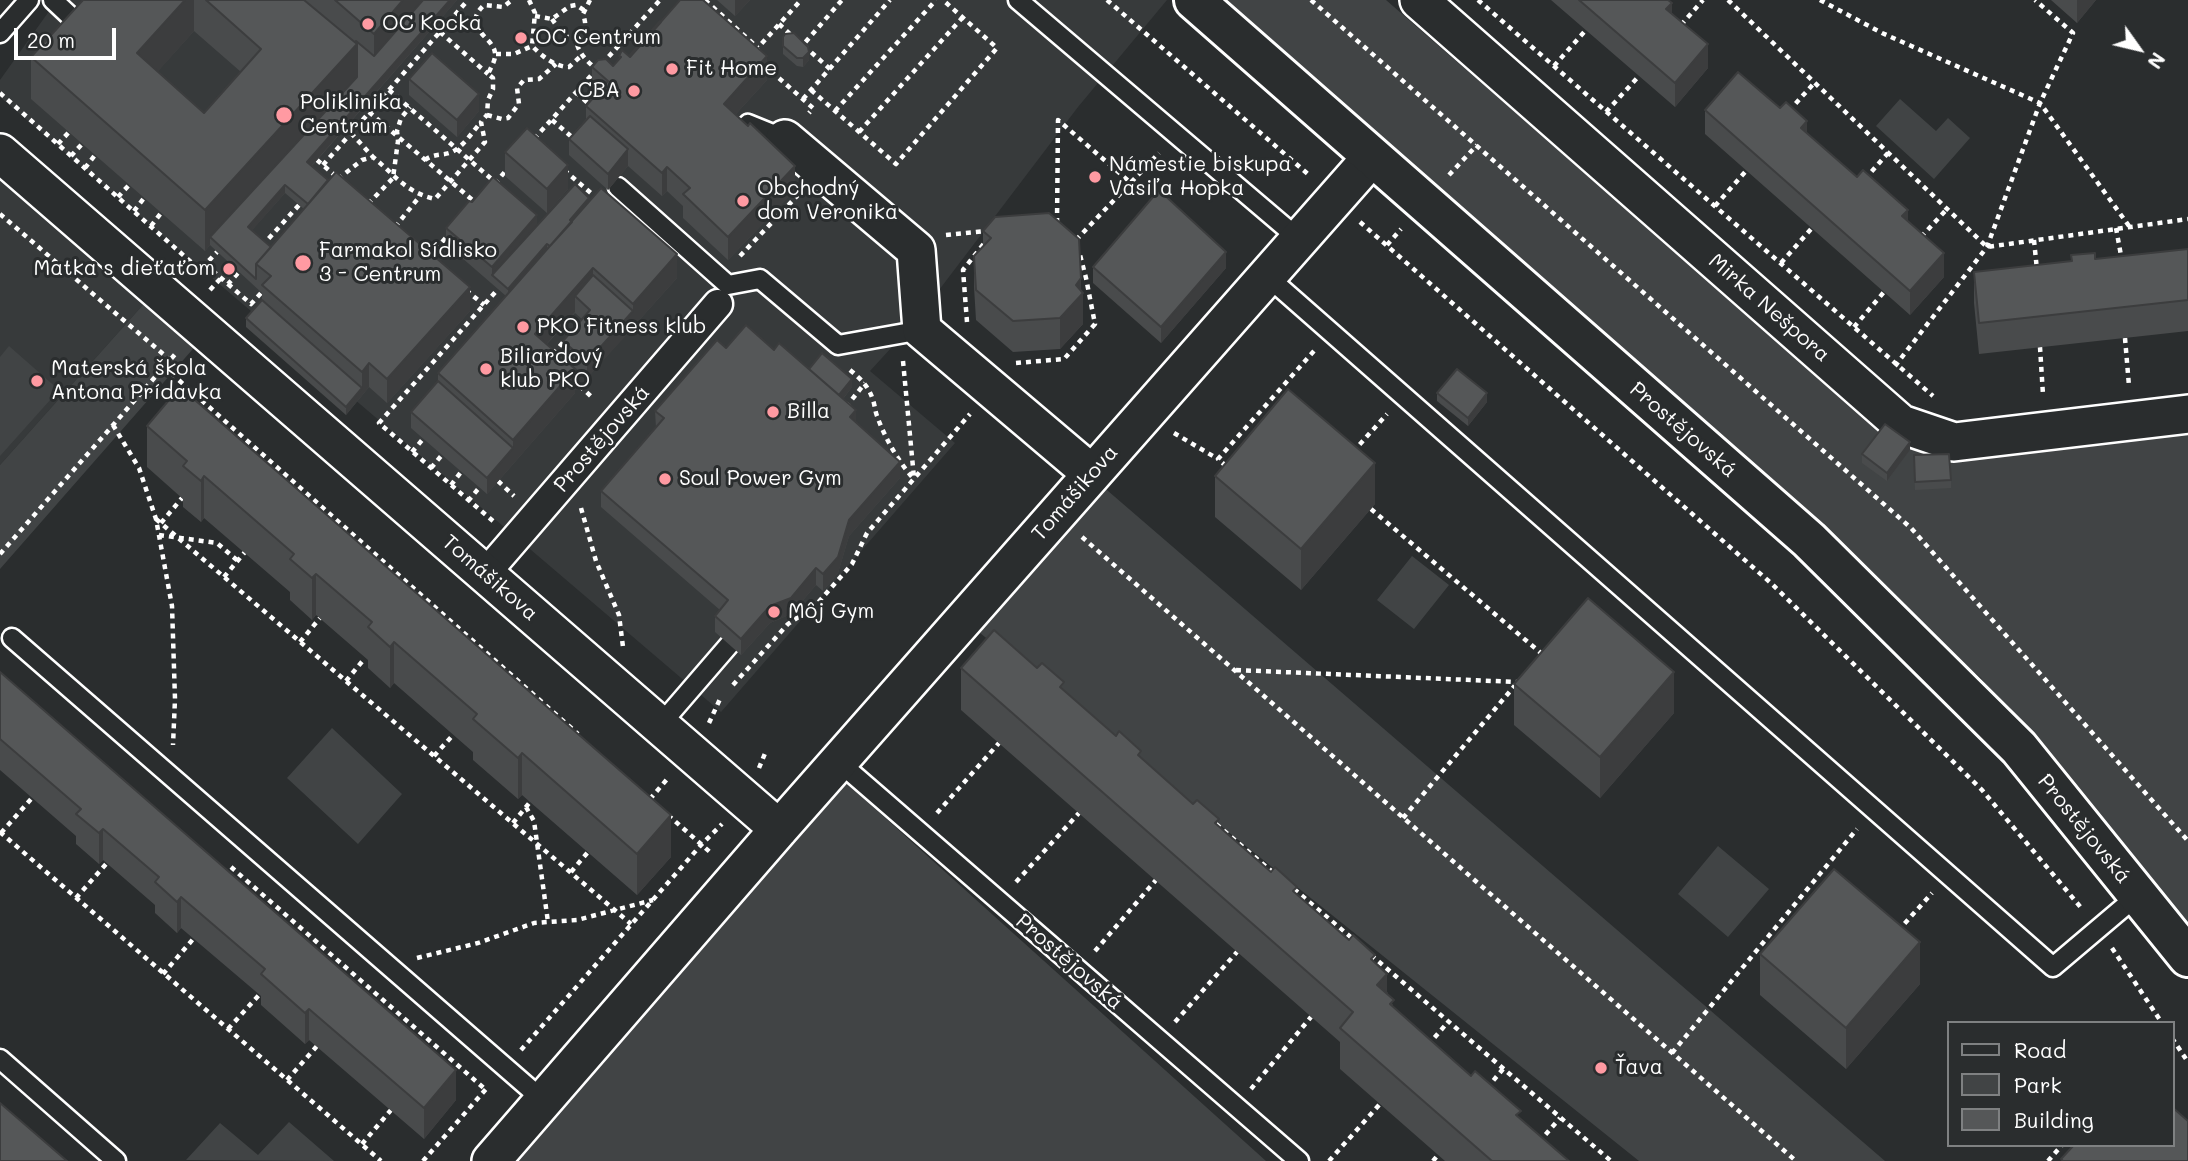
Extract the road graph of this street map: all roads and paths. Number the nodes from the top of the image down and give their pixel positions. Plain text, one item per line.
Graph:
1 (29, 0) edge
2 (53, 0) edge
3 (468, 0) edge
4 (512, 0) edge
5 (530, 0) edge
6 (590, 0) edge
7 (660, 0) edge
8 (705, 0) edge
9 (801, 0) edge
10 (842, 0) edge
11 (890, 0) edge
12 (936, 0) edge
13 (943, 0) edge
14 (1018, 0) edge
15 (1194, 0) edge
16 (1311, 0) edge
17 (1419, 0) edge
18 (1478, 0) edge
19 (1703, 0) edge
20 (1728, 0) edge
21 (1820, 0) edge
22 (2035, 0) edge
23 (584, 11) junction
24 (535, 16) junction
25 (963, 17) junction
26 (552, 19) junction
27 (779, 24) junction
28 (1679, 27) edge
29 (1586, 30) edge
30 (440, 32) junction
31 (0, 33) edge
32 (89, 34) edge
33 (576, 40) junction
34 (803, 45) junction
35 (533, 46) junction
36 (758, 48) junction
37 (496, 54) junction
38 (582, 55) junction
39 (752, 55) edge
40 (760, 62) edge
41 (402, 63) edge
42 (556, 64) junction
43 (1554, 66) junction
44 (408, 69) junction
45 (596, 69) junction
46 (830, 69) junction
47 (488, 74) junction
48 (1639, 76) edge
49 (1815, 82) junction
50 (389, 90) junction
51 (811, 90) junction
52 (576, 92) junction
53 (0, 93) edge
54 (803, 99) junction
55 (2040, 103) junction
56 (410, 107) junction
57 (592, 107) edge
58 (835, 111) junction
59 (1606, 112) junction
60 (369, 113) junction
61 (487, 115) junction
62 (1782, 118) edge
63 (552, 120) junction
64 (481, 122) junction
65 (69, 132) edge
66 (859, 132) junction
67 (351, 133) junction
68 (1177, 135) junction
69 (398, 137) junction
70 (735, 138) edge
71 (785, 139) junction
72 (532, 142) edge
73 (58, 144) junction
74 (82, 144) edge
75 (579, 144) edge
76 (457, 149) junction
77 (1888, 153) junction
78 (95, 155) edge
79 (71, 156) junction
80 (373, 157) junction
81 (1372, 158) junction
82 (469, 159) junction
83 (317, 160) edge
84 (425, 160) junction
85 (514, 162) edge
86 (4, 165) edge
87 (323, 165) junction
88 (560, 167) edge
89 (85, 168) junction
90 (1746, 170) edge
91 (330, 171) junction
92 (822, 171) junction
93 (325, 177) edge
94 (393, 178) junction
95 (338, 179) junction
96 (450, 181) junction
97 (496, 182) junction
98 (1131, 183) junction
99 (129, 185) edge
100 (348, 187) edge
101 (618, 187) dead end
102 (1858, 187) edge
103 (489, 190) edge
104 (505, 191) edge
105 (358, 196) edge
106 (420, 196) junction
107 (118, 197) junction
108 (483, 197) edge
109 (580, 197) edge
110 (144, 198) edge
111 (476, 204) junction
112 (299, 205) edge
113 (368, 205) junction
114 (1715, 206) junction
115 (1947, 209) junction
116 (134, 211) junction
117 (377, 212) edge
118 (161, 213) edge
119 (468, 213) edge
120 (0, 214) edge
121 (1352, 215) dead end
122 (2188, 219) edge
123 (385, 220) edge
124 (1057, 223) junction
125 (1045, 225) edge
126 (151, 226) junction
127 (2130, 226) junction
128 (394, 227) junction
129 (1812, 228) edge
130 (2116, 228) junction
131 (453, 230) edge
132 (404, 235) edge
133 (1920, 238) edge
134 (902, 239) junction
135 (1299, 239) junction
136 (1076, 240) junction
137 (2034, 240) junction
138 (261, 247) edge
139 (1987, 247) junction
140 (421, 250) edge
141 (217, 252) edge
142 (429, 257) junction
143 (1781, 263) junction
144 (2122, 263) edge
145 (205, 264) junction
146 (438, 265) edge
147 (239, 272) edge
148 (1267, 276) junction
149 (2038, 282) edge
150 (228, 284) junction
151 (465, 289) edge
152 (498, 289) edge
153 (719, 291) junction
154 (262, 292) edge
155 (1884, 292) edge
156 (484, 305) junction
157 (194, 321) junction
158 (967, 323) dead end
159 (1854, 327) junction
160 (922, 330) junction
161 (1331, 332) junction
162 (2124, 338) edge
163 (566, 339) edge
164 (2040, 347) edge
165 (549, 359) edge
166 (170, 360) junction
167 (1014, 363) dead end
168 (1897, 364) junction
169 (844, 365) dead end
170 (913, 365) dead end
171 (164, 367) junction
172 (566, 374) edge
173 (865, 383) junction
174 (1403, 396) junction
175 (2130, 396) dead end
176 (1871, 397) junction
177 (1936, 398) dead end
178 (2043, 405) dead end
179 (961, 406) dead end
180 (841, 413) edge
181 (2188, 414) edge
182 (618, 420) junction
183 (113, 425) junction
184 (1166, 428) dead end
185 (242, 436) junction
186 (423, 439) edge
187 (234, 445) edge
188 (412, 452) junction
189 (442, 455) edge
190 (1218, 459) junction
191 (1345, 462) edge
192 (1227, 467) edge
193 (431, 468) junction
194 (574, 471) junction
195 (461, 472) edge
196 (1092, 474) junction
197 (914, 479) junction
198 (297, 485) junction
199 (451, 485) junction
200 (479, 488) edge
201 (289, 493) edge
202 (182, 498) edge
203 (468, 500) junction
204 (1064, 506) junction
205 (1371, 509) edge
206 (156, 519) junction
207 (161, 523) junction
208 (159, 535) junction
209 (178, 538) junction
210 (514, 540) junction
211 (367, 547) junction
212 (245, 552) edge
213 (0, 554) edge
214 (360, 556) edge
215 (238, 561) junction
216 (485, 574) junction
217 (224, 577) junction
218 (320, 618) edge
219 (452, 622) junction
220 (444, 630) edge
221 (12, 638) dead end
222 (300, 642) junction
223 (1550, 644) edge
224 (729, 645) edge
225 (624, 652) dead end
226 (1542, 654) junction
227 (365, 658) edge
228 (1535, 662) edge
229 (1234, 670) junction
230 (1523, 676) edge
231 (346, 681) junction
232 (1518, 682) junction
233 (522, 685) junction
234 (515, 693) edge
235 (660, 725) junction
236 (575, 732) junction
237 (453, 735) edge
238 (568, 740) edge
239 (585, 741) edge
240 (999, 743) edge
241 (692, 753) junction
242 (434, 756) junction
243 (839, 762) junction
244 (172, 776) junction
245 (643, 793) edge
246 (33, 798) edge
247 (660, 808) edge
248 (1873, 809) junction
249 (1079, 813) edge
250 (932, 818) dead end
251 (1209, 818) edge
252 (1403, 818) junction
253 (513, 822) junction
254 (779, 829) junction
255 (1, 833) edge
256 (2188, 841) edge
257 (537, 843) junction
258 (701, 845) junction
259 (588, 852) edge
260 (225, 862) dead end
261 (107, 863) edge
262 (571, 872) junction
263 (1948, 875) junction
264 (1278, 876) edge
265 (738, 877) junction
266 (1156, 880) edge
267 (1288, 884) edge
268 (1010, 888) dead end
269 (2138, 895) junction
270 (76, 898) junction
271 (653, 900) junction
272 (615, 910) junction
273 (548, 922) junction
274 (631, 924) junction
275 (2099, 928) junction
276 (1774, 929) junction
277 (1782, 936) edge
278 (194, 938) edge
279 (1355, 941) edge
280 (1890, 941) edge
281 (1365, 950) edge
282 (1237, 952) edge
283 (1090, 957) dead end
284 (2188, 957) edge
285 (391, 968) junction
286 (163, 974) junction
287 (259, 995) edge
288 (1311, 1017) edge
289 (2161, 1021) edge
290 (1448, 1022) junction
291 (1172, 1027) dead end
292 (228, 1029) junction
293 (2174, 1041) edge
294 (317, 1046) edge
295 (1672, 1053) junction
296 (1420, 1054) edge
297 (0, 1059) edge
298 (2188, 1062) edge
299 (505, 1068) junction
300 (1503, 1069) junction
301 (287, 1080) junction
302 (485, 1090) junction
303 (1248, 1093) dead end
304 (1481, 1095) edge
305 (544, 1101) junction
306 (1380, 1104) edge
307 (391, 1110) edge
308 (1560, 1118) junction
309 (362, 1144) junction
310 (1538, 1144) edge
311 (2060, 1147) edge
312 (1438, 1155) edge
313 (116, 1161) edge
314 (381, 1161) edge
315 (423, 1161) edge
316 (491, 1161) edge
317 (1299, 1161) edge
318 (1329, 1161) edge
319 (1433, 1161) edge
320 (1611, 1161) edge
321 (1796, 1161) edge
322 (2048, 1161) edge

1 - 31 lane
2 - 32 lane
3 - 30 path
4 - 37 path
5 - 24 path
6 - 23 path
7 - 45 path
8 - 36 path
9 - 27 path
10 - 34 path
11 - 46 path
12 - 58 path
13 - 25 path
14 - 68 lane
15 - 81 street, Prostějovská
16 - 256 path
17 - 176 street, Mirka Nešpora
18 - 43 path
19 - 28 path
20 - 49 path
21 - 55 path
22 - 55 path
23 - 26 path
23 - 33 path
24 - 26 path
24 - 35 path
25 - 66 path
25 - 66 path
26 - 33 path
27 - 34 path
27 - 36 path
29 - 43 path
30 - 44 path
30 - 47 path
33 - 38 path
34 - 46 path
35 - 37 path
35 - 42 path
36 - 39 path
37 - 47 path
38 - 42 path
38 - 45 path
40 - 54 path
41 - 44 path
42 - 61 path
43 - 59 path
44 - 50 path
45 - 52 path
46 - 51 path
47 - 61 path
48 - 59 path
49 - 62 path
49 - 77 path
50 - 56 path
50 - 60 path
51 - 54 path
51 - 58 path
52 - 57 path
52 - 63 path
53 - 73 path
54 - 71 path
55 - 127 path
55 - 139 path
56 - 69 path
56 - 76 path
58 - 66 path
59 - 114 path
60 - 67 path
60 - 69 path
61 - 64 path
63 - 72 path
63 - 75 path
64 - 76 path
64 - 82 path
65 - 73 path
67 - 80 path
67 - 87 path
68 - 98 path
68 - 135 lane
69 - 84 path
69 - 94 path
70 - 71 lane
71 - 92 street
73 - 79 path
74 - 79 path
76 - 82 path
76 - 84 path
77 - 102 path
77 - 115 path
78 - 89 path
79 - 89 path
80 - 94 path
80 - 95 path
81 - 135 street, Tomášikova
81 - 269 street, Prostějovská
82 - 96 path
82 - 97 path
83 - 87 path
84 - 96 path
85 - 97 path
86 - 157 street, Tomášikova
87 - 91 path
88 - 109 path
89 - 107 path
90 - 114 path
91 - 93 path
91 - 95 path
92 - 134 street
92 - 153 path
94 - 106 path
94 - 113 path
95 - 100 path
96 - 106 path
96 - 111 path
97 - 103 path
97 - 104 path
98 - 124 path
98 - 136 path
99 - 107 path
101 - 153 lane
105 - 113 path
106 - 128 path
107 - 116 path
108 - 111 path
110 - 116 path
111 - 119 path
112 - 138 path
113 - 117 path
114 - 143 path
115 - 133 path
115 - 139 path
116 - 126 path
118 - 126 path
120 - 166 path
121 - 275 path
122 - 127 path
123 - 128 path
124 - 125 path
124 - 136 path
126 - 145 path
127 - 130 path
128 - 132 path
129 - 143 path
130 - 137 path
130 - 144 path
131 - 142 path
134 - 158 path
134 - 160 street
135 - 148 street, Tomášikova
136 - 167 path
137 - 139 path
137 - 149 path
139 - 168 path
140 - 142 path
141 - 145 path
142 - 146 path
143 - 159 path
145 - 150 path
147 - 150 path
148 - 161 lane, Prostějovská
148 - 196 street, Tomášikova
150 - 154 path
151 - 156 path
152 - 156 path
153 - 160 lane
153 - 182 street, Prostějovská
155 - 159 path
156 - 188 path
157 - 166 path
157 - 216 street, Tomášikova
159 - 168 path
160 - 196 street
161 - 174 lane, Prostějovská
161 - 190 path
162 - 175 path
163 - 165 path
164 - 178 path
166 - 171 path
168 - 176 path
168 - 177 path
169 - 173 path
170 - 197 path
171 - 183 path
171 - 185 path
172 - 182 path
173 - 180 path
173 - 197 path
174 - 191 path
174 - 248 lane, Prostějovská
176 - 181 street, Mirka Nešpora
179 - 197 path
182 - 194 street, Prostějovská
183 - 206 path
183 - 213 path
184 - 190 path
185 - 187 path
185 - 198 path
186 - 188 path
188 - 193 path
189 - 193 path
190 - 192 path
193 - 199 path
194 - 210 street, Prostějovská
194 - 225 path
195 - 199 path
196 - 204 street, Tomášikova
197 - 241 path
198 - 201 path
198 - 211 path
199 - 203 path
200 - 203 path
202 - 207 path
203 - 210 path
204 - 229 path
204 - 243 street, Tomášikova
205 - 226 path
206 - 207 path
206 - 208 path
207 - 209 path
208 - 209 path
208 - 244 path
209 - 215 path
209 - 217 path
210 - 216 street, Prostějovská
211 - 214 path
211 - 219 path
212 - 215 path
215 - 217 path
216 - 235 street, Tomášikova
217 - 222 path
218 - 222 path
219 - 220 path
219 - 233 path
221 - 244 lane
222 - 231 path
223 - 226 path
224 - 235 lane
226 - 228 path
227 - 231 path
229 - 232 path
229 - 252 path
230 - 232 path
231 - 242 path
232 - 252 path
233 - 234 path
233 - 236 path
235 - 241 street, Tomášikova
236 - 238 path
236 - 239 path
237 - 242 path
240 - 250 path
241 - 245 path
241 - 254 street, Tomášikova
242 - 253 path
243 - 254 street, Tomášikova
243 - 317 lane, Prostějovská
244 - 285 lane
246 - 255 path
247 - 258 path
248 - 263 lane, Prostějovská
248 - 276 path
249 - 268 path
251 - 264 path
252 - 295 path
253 - 257 path
253 - 257 path
254 - 265 street, Tomášikova
255 - 270 path
257 - 262 path
257 - 273 path
258 - 265 path
258 - 271 path
259 - 262 path
260 - 302 path
261 - 270 path
262 - 272 path
263 - 275 lane, Prostějovská
263 - 280 path
265 - 305 street, Tomášikova
266 - 283 path
267 - 279 path
269 - 275 lane, Prostějovská
269 - 284 street, Prostějovská
270 - 286 path
271 - 272 path
271 - 274 path
272 - 273 path
272 - 274 path
273 - 285 path
274 - 299 path
275 - 289 path
276 - 277 path
276 - 295 path
278 - 286 path
281 - 290 path
282 - 291 path
285 - 299 lane
286 - 292 path
287 - 292 path
288 - 303 path
290 - 296 path
290 - 300 path
292 - 301 path
293 - 298 path
294 - 301 path
295 - 321 path
297 - 313 lane
299 - 302 path
299 - 305 lane
300 - 304 path
300 - 308 path
301 - 309 path
302 - 315 path
305 - 316 street, Tomášikova
306 - 318 path
307 - 309 path
308 - 310 path
308 - 320 path
309 - 314 path
311 - 322 path
312 - 319 path

